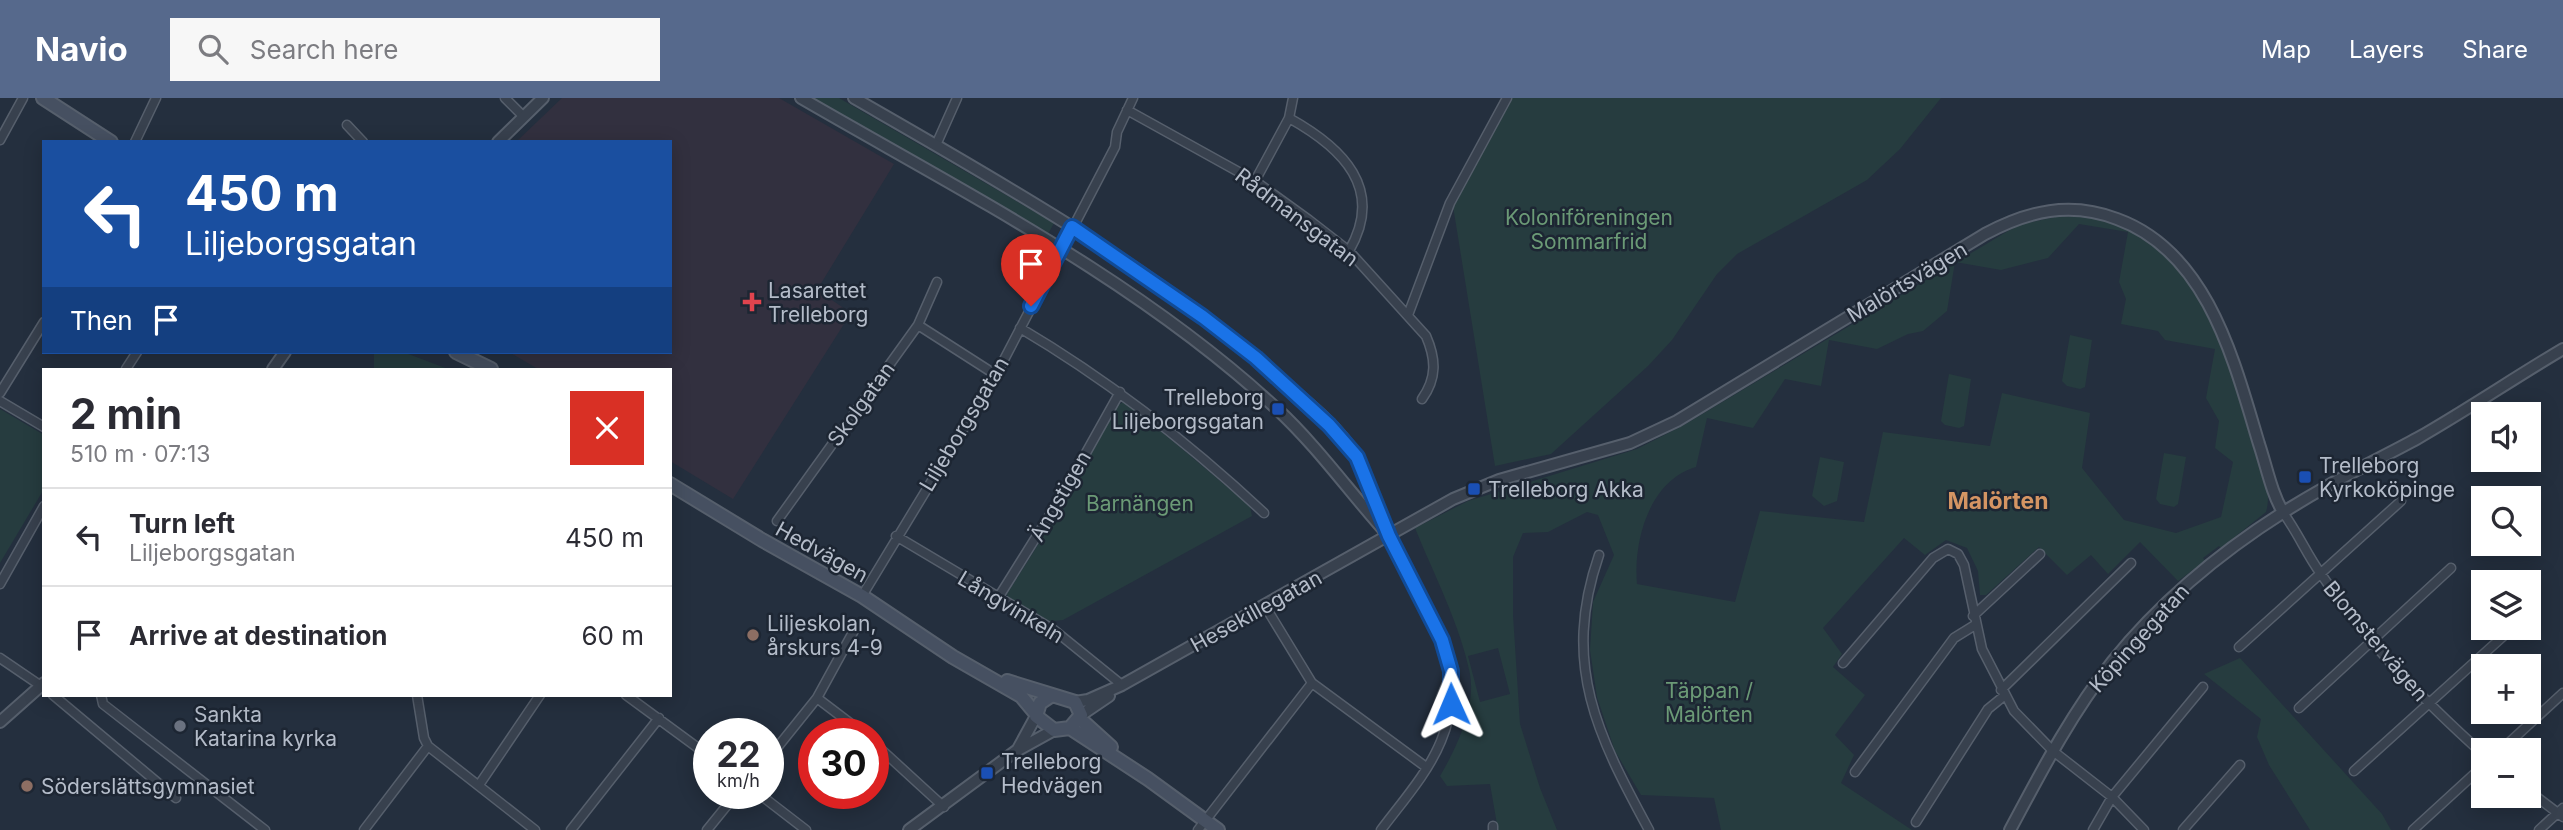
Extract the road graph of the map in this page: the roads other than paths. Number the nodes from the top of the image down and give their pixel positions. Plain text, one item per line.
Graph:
1 (23, 98) edge
2 (43, 98) edge
3 (156, 98) edge
4 (505, 98) edge
5 (543, 98) edge
6 (801, 98) edge
7 (853, 98) edge
8 (957, 98) edge
9 (1133, 98) edge
10 (1293, 98) edge
11 (1507, 98) edge
12 (1127, 110) junction
13 (523, 116) junction
14 (1289, 118) junction
15 (347, 125) dead end
16 (0, 140) edge
17 (108, 140) edge
18 (136, 140) edge
19 (361, 140) edge
20 (500, 140) edge
21 (936, 145) junction
22 (1255, 181) junction
23 (1072, 227) junction
24 (1059, 250) junction
25 (1349, 251) junction
26 (937, 282) dead end
27 (1408, 314) junction
28 (42, 325) edge
29 (918, 325) junction
30 (1020, 328) junction
31 (2563, 349) edge
32 (461, 354) edge
33 (489, 368) edge
34 (996, 375) junction
35 (1119, 392) junction
36 (0, 393) edge
37 (1422, 399) dead end
38 (0, 401) edge
39 (42, 427) edge
40 (672, 485) edge
41 (2401, 500) dead end
42 (42, 510) edge
43 (1264, 513) dead end
44 (2284, 514) junction
45 (777, 521) dead end
46 (896, 536) junction
47 (1389, 536) junction
48 (2039, 554) dead end
49 (1599, 555) dead end
50 (2131, 563) dead end
51 (2451, 568) dead end
52 (2320, 574) junction
53 (0, 584) edge
54 (862, 596) junction
55 (998, 598) junction
56 (1265, 606) junction
57 (1974, 621) junction
58 (857, 625) dead end
59 (2499, 640) edge
60 (2372, 641) junction
61 (2239, 647) dead end
62 (953, 657) junction
63 (0, 658) edge
64 (1843, 663) dead end
65 (1312, 683) junction
66 (42, 684) edge
67 (1122, 685) junction
68 (42, 686) edge
69 (2203, 687) dead end
70 (2003, 693) junction
71 (2563, 693) edge
72 (1052, 695) junction
73 (55, 697) edge
74 (417, 697) edge
75 (539, 697) edge
76 (629, 697) edge
77 (817, 698) junction
78 (102, 699) edge
79 (1075, 702) junction
80 (2428, 705) junction
81 (2299, 708) dead end
82 (1036, 715) junction
83 (1080, 717) junction
84 (659, 718) junction
85 (843, 718) edge
86 (0, 722) edge
87 (1070, 729) junction
88 (1054, 730) junction
89 (2514, 738) edge
90 (784, 740) edge
91 (2471, 743) edge
92 (693, 744) edge
93 (428, 746) junction
94 (1016, 751) junction
95 (2053, 751) junction
96 (889, 757) edge
97 (2240, 765) dead end
98 (1426, 767) junction
99 (2354, 771) dead end
100 (1854, 772) dead end
101 (2471, 777) edge
102 (1148, 779) junction
103 (480, 785) junction
104 (2112, 797) junction
105 (176, 798) dead end
106 (2541, 799) edge
107 (944, 807) junction
108 (724, 809) edge
109 (779, 809) edge
110 (2561, 813) edge
111 (1916, 822) dead end
112 (1201, 825) edge
113 (265, 830) edge
114 (364, 830) edge
115 (535, 830) edge
116 (571, 830) edge
117 (707, 830) edge
118 (806, 830) edge
119 (909, 830) edge
120 (1218, 830) edge
121 (1381, 830) edge
122 (1649, 830) edge
123 (2010, 830) edge
124 (2093, 830) edge
125 (2144, 830) edge
126 (2183, 830) edge
127 (2413, 830) edge
128 (2539, 830) edge

1 - 16 street
2 - 17 main road
3 - 18 street
4 - 13 street
5 - 13 street
6 - 24 street
7 - 21 street
8 - 21 street
9 - 12 street, Liljeborgsgatan
10 - 14 street
11 - 27 street
12 - 22 street, Rådmansgatan
12 - 23 street, Liljeborgsgatan
13 - 20 street
14 - 22 street
14 - 25 street
15 - 19 street
21 - 23 street
22 - 25 street, Rådmansgatan
23 - 24 street, Liljeborgsgatan
23 - 47 street
24 - 30 street, Liljeborgsgatan
24 - 47 street
25 - 27 street, Rådmansgatan
26 - 29 street, Skolgatan
27 - 37 street, Rådmansgatan
28 - 36 street
29 - 34 street
29 - 45 street, Skolgatan
30 - 34 street, Liljeborgsgatan
30 - 35 street
31 - 44 street, Köpingegatan
32 - 33 main road
34 - 46 street, Liljeborgsgatan
35 - 43 street
35 - 55 street, Ängstigen
38 - 39 street
40 - 54 main road, Hedvägen
41 - 52 street
42 - 53 street
44 - 47 street, Malörtsvägen
44 - 52 street, Blomstervägen
44 - 95 street, Köpingegatan
46 - 54 street, Liljeborgsgatan
46 - 55 street, Långvinkeln
47 - 56 street, Hesekillegatan
47 - 98 street
48 - 57 street
49 - 122 street
50 - 70 street
51 - 60 street
52 - 60 street, Blomstervägen
52 - 61 street
54 - 62 main road, Hedvägen
55 - 67 street, Långvinkeln
56 - 65 street
56 - 67 street, Hesekillegatan
57 - 64 street
57 - 70 street
57 - 100 street
58 - 77 street
59 - 80 street
60 - 80 street, Blomstervägen
60 - 81 street
62 - 72 main road, Hedvägen
62 - 82 main road, Hedvägen
63 - 66 street
65 - 98 street
65 - 112 street
67 - 79 street, Hesekillegatan
67 - 83 street, Hesekillegatan
68 - 86 street
69 - 104 street
70 - 95 street
70 - 111 street
71 - 89 street
72 - 79 main road, Hedvägen
72 - 82 main road
73 - 105 street
74 - 93 street
75 - 103 street
76 - 84 street
77 - 85 street
77 - 90 street
78 - 113 street
79 - 83 main road
80 - 91 street, Blomstervägen
80 - 99 street
82 - 88 main road, Hedvägen
82 - 94 street
83 - 87 main road
83 - 102 main road
84 - 92 street
84 - 116 street
87 - 88 main road
87 - 102 main road
88 - 94 street
93 - 103 street
93 - 114 street
94 - 107 street
95 - 104 street
95 - 123 street, Köpingegatan
96 - 107 street
97 - 126 street
98 - 121 street
101 - 127 street
102 - 112 main road
103 - 115 street
104 - 124 street
104 - 125 street
106 - 110 street
107 - 119 street
108 - 117 street
109 - 118 street
110 - 128 street
112 - 120 main road

